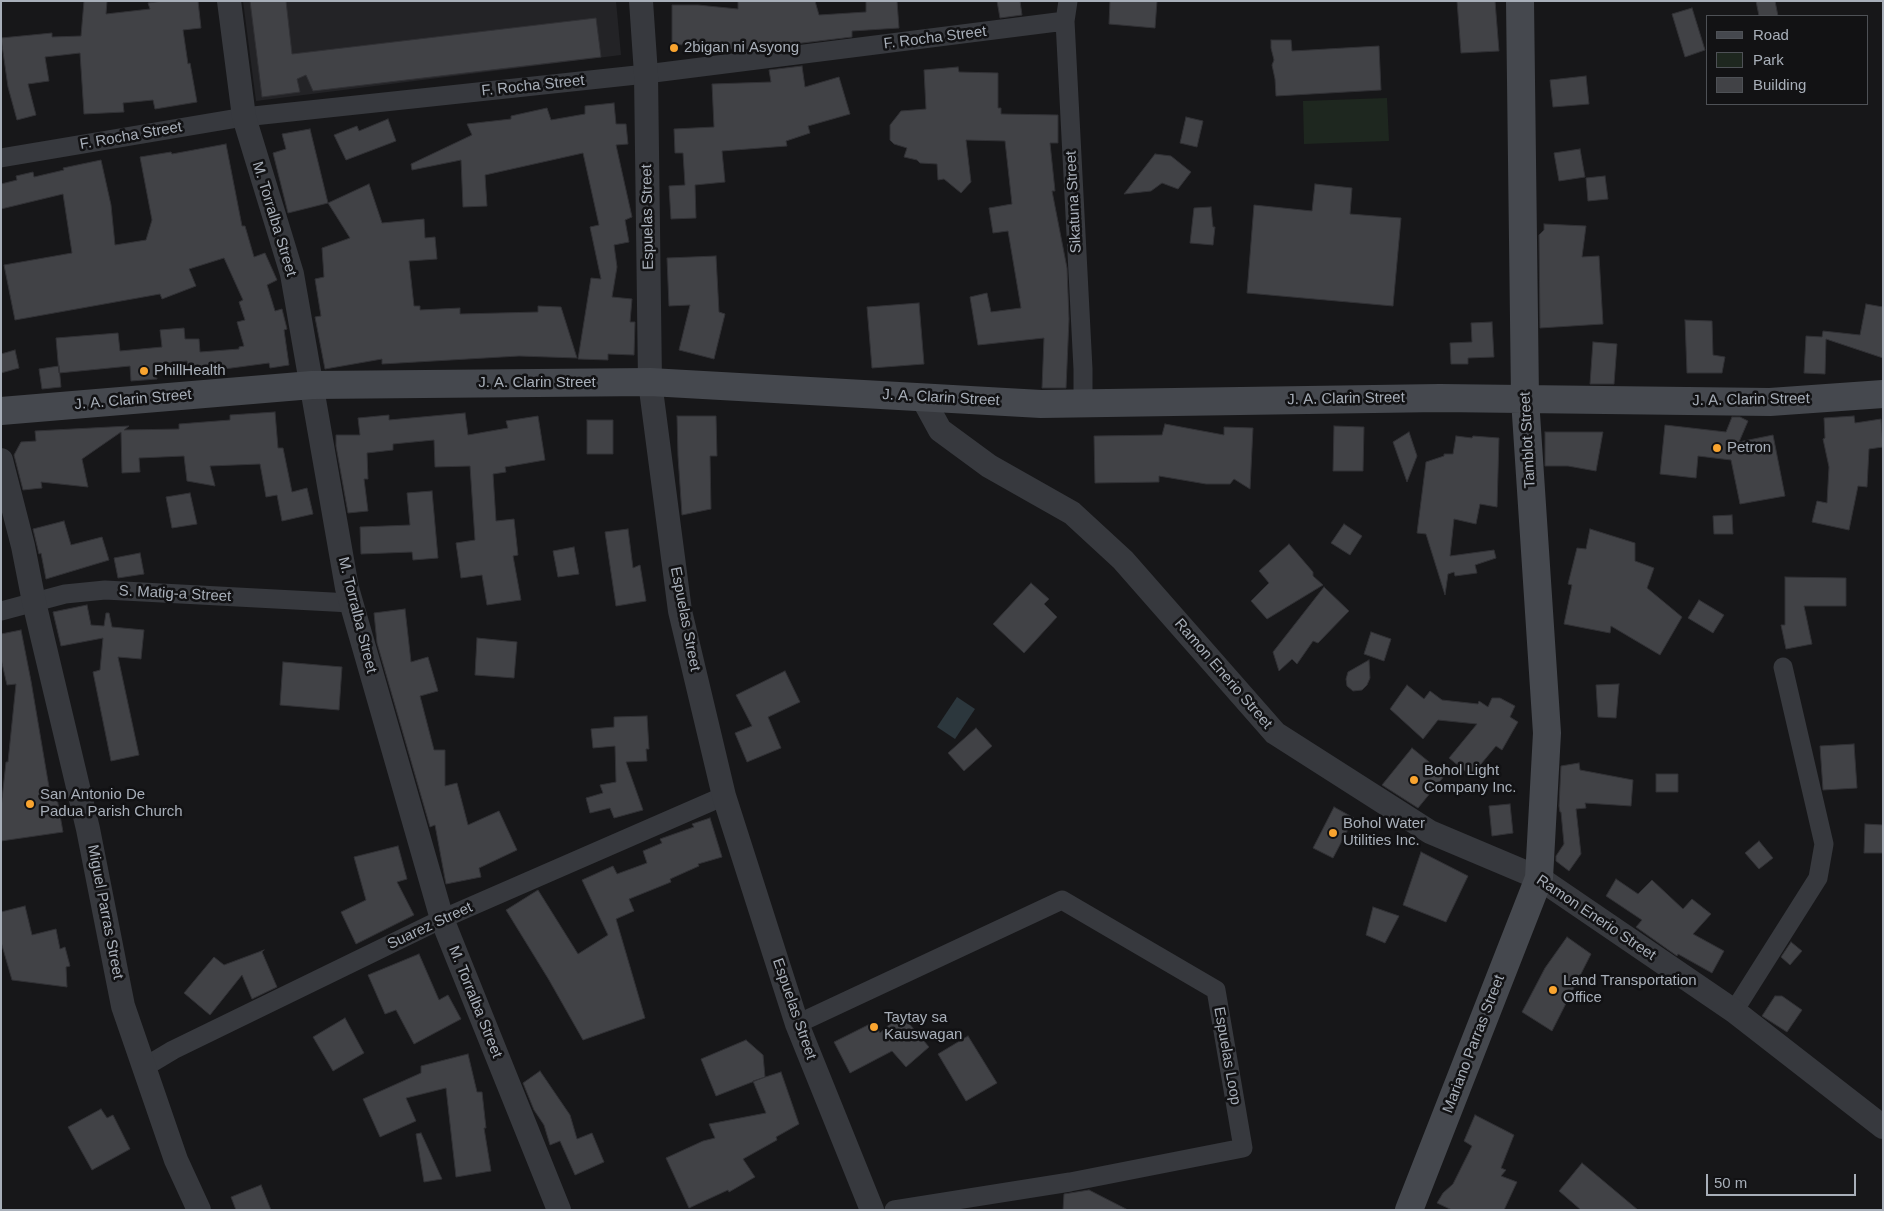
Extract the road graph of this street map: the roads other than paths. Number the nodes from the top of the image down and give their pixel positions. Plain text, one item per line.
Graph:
1 (228, 1) edge
2 (641, 1) edge
3 (1068, 1) edge
4 (1520, 1) edge
5 (1065, 22) junction
6 (646, 74) junction
7 (244, 117) junction
8 (1, 158) edge
9 (650, 382) junction
10 (312, 385) junction
11 (1883, 394) edge
12 (922, 397) junction
13 (1525, 399) junction
14 (1083, 404) junction
15 (1, 411) edge
16 (1, 460) edge
17 (34, 602) junction
18 (351, 603) junction
19 (1, 611) edge
20 (1783, 667) dead end
21 (724, 796) junction
22 (1539, 878) junction
23 (442, 919) junction
24 (1734, 1011) junction
25 (797, 1024) junction
26 (143, 1068) junction
27 (1883, 1126) edge
28 (199, 1210) edge
29 (559, 1210) edge
30 (872, 1210) edge
31 (894, 1210) edge
32 (1409, 1210) edge

1 - 7 street, M. Torralba Street
2 - 6 street, Espuelas Street
3 - 5 street, Sikatuna Street
4 - 13 main road, Tamblot Street
5 - 6 street, F. Rocha Street
5 - 14 street, Sikatuna Street
6 - 7 street, F. Rocha Street
6 - 9 street, Espuelas Street
7 - 8 street, F. Rocha Street
7 - 10 street, M. Torralba Street
9 - 10 main road, J. A. Clarin Street
9 - 12 main road, J. A. Clarin Street
9 - 21 street, Espuelas Street
10 - 15 main road, J. A. Clarin Street
10 - 18 street, M. Torralba Street
11 - 13 main road, J. A. Clarin Street
12 - 14 main road, J. A. Clarin Street
12 - 22 street, Ramon Enerio Street
13 - 14 main road, J. A. Clarin Street
13 - 22 main road, Tamblot Street
16 - 17 street, Miguel Parras Street
17 - 18 street, S. Matig-a Street
17 - 19 street, S. Matig-a Street
17 - 26 street, Miguel Parras Street
18 - 23 street, M. Torralba Street
20 - 24 street
21 - 23 street, Suarez Street
21 - 25 street, Espuelas Street
22 - 24 street, Ramon Enerio Street
22 - 32 main road, Mariano Parras Street
23 - 26 street, Suarez Street
23 - 29 street, M. Torralba Street
24 - 27 street, Ramon Enerio Street
25 - 30 street, Espuelas Street
25 - 31 street, Espuelas Loop
26 - 28 street, Miguel Parras Street

